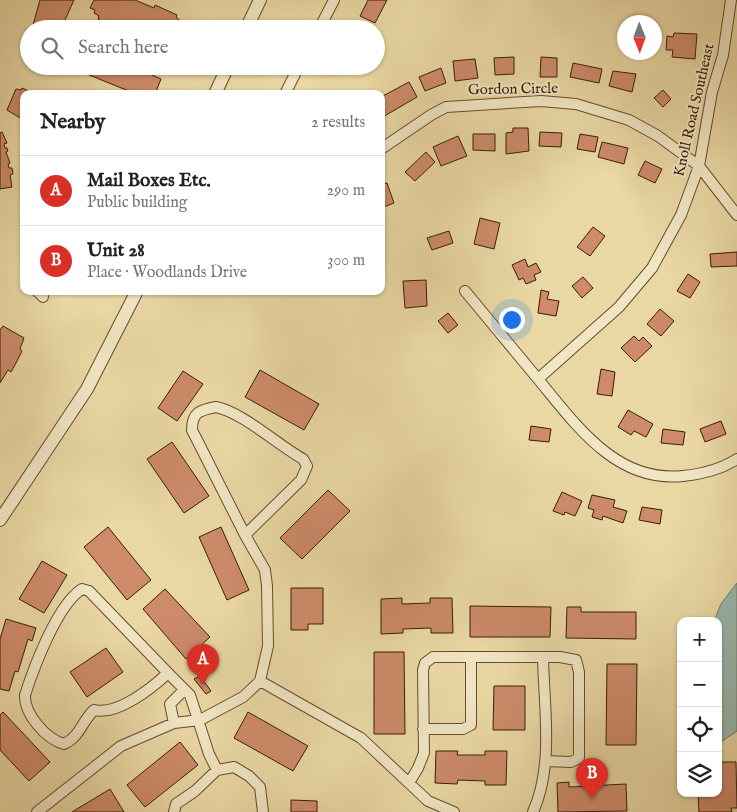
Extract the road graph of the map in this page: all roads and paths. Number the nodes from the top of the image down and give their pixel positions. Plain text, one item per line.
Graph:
1 (260, 0) edge
2 (334, 0) edge
3 (732, 5) edge
4 (250, 20) edge
5 (324, 20) edge
6 (224, 75) edge
7 (294, 75) edge
8 (216, 90) edge
9 (287, 90) edge
10 (385, 145) edge
11 (699, 166) junction
12 (737, 215) edge
13 (465, 291) dead end
14 (135, 295) edge
15 (538, 379) junction
16 (737, 459) edge
17 (0, 520) edge
18 (245, 535) junction
19 (471, 657) junction
20 (543, 658) junction
21 (168, 673) junction
22 (260, 681) junction
23 (184, 690) junction
24 (200, 720) junction
25 (174, 723) junction
26 (423, 729) junction
27 (545, 761) junction
28 (217, 770) junction
29 (409, 783) junction
30 (37, 812) edge
31 (174, 812) edge
32 (263, 812) edge
33 (454, 812) edge
34 (532, 812) edge

1 - 4 street
2 - 5 street
3 - 11 street, Knoll Road Southeast
6 - 8 street
7 - 9 street
10 - 11 street, Gordon Circle
11 - 12 street, Gordon Circle
11 - 15 street, Knoll Road Southeast
13 - 15 street
14 - 17 street
15 - 16 street
18 - 18 street
18 - 22 street
19 - 20 street
19 - 26 street
19 - 26 street
20 - 27 street
20 - 27 street
21 - 21 street
21 - 23 street
22 - 24 street
22 - 29 street
23 - 24 street
23 - 25 street
24 - 25 street
24 - 28 street
25 - 30 street
26 - 29 street
27 - 34 street
28 - 31 street
28 - 32 street
29 - 33 street

